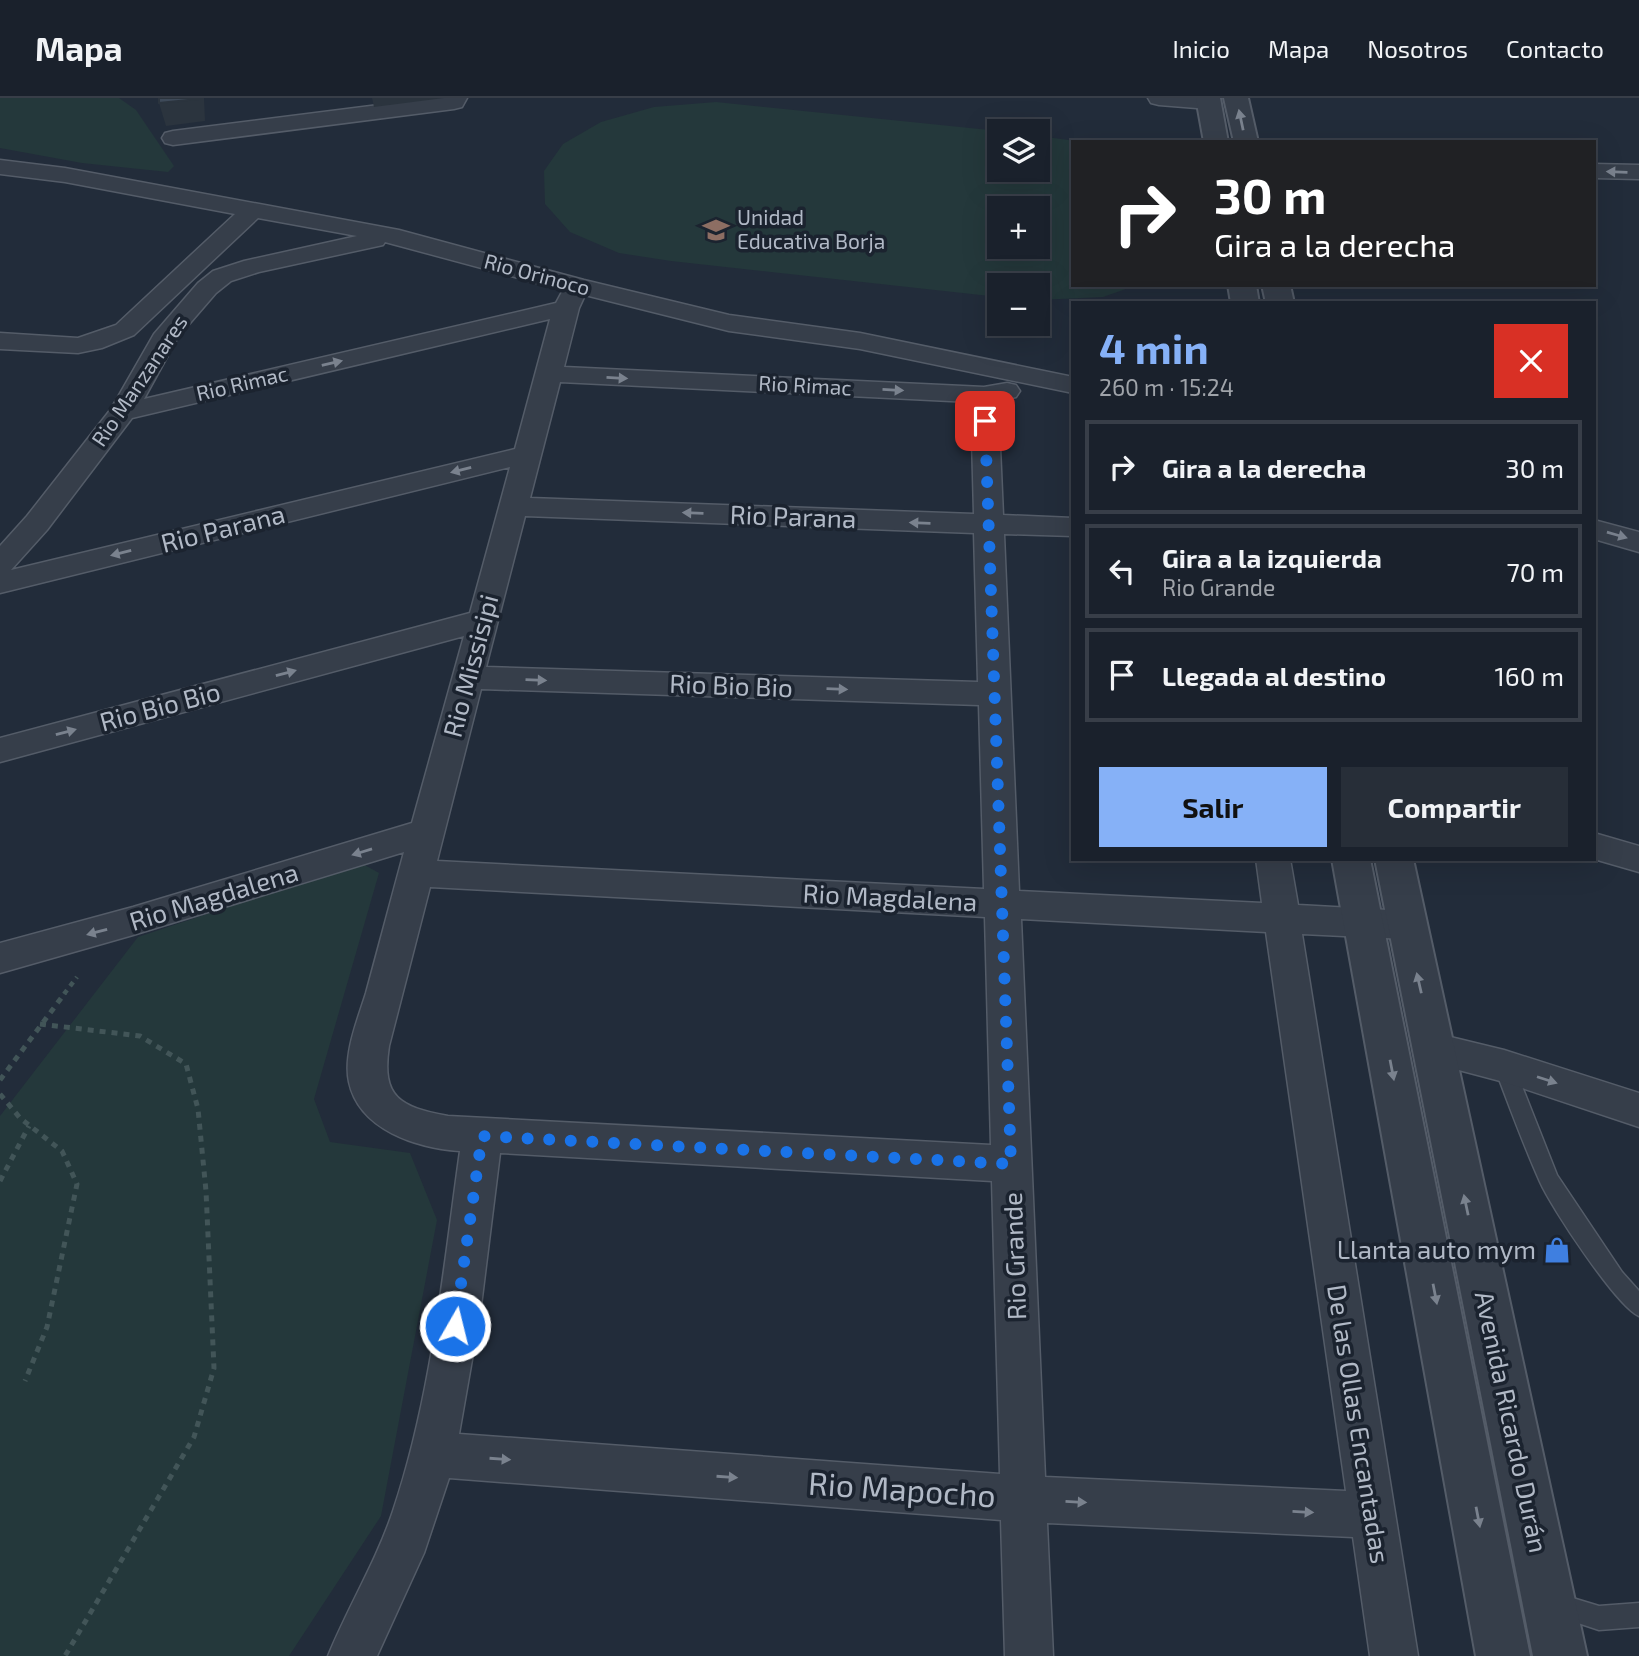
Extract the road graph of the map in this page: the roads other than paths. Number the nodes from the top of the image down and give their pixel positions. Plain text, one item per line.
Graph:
1 (457, 98) edge
2 (1159, 98) edge
3 (1236, 98) edge
4 (1209, 100) edge
5 (173, 138) dead end
6 (1216, 140) edge
7 (1246, 140) edge
8 (0, 167) edge
9 (1596, 171) edge
10 (1639, 172) edge
11 (254, 209) junction
12 (399, 237) junction
13 (572, 297) junction
14 (0, 341) edge
15 (549, 374) junction
16 (1067, 384) edge
17 (984, 395) junction
18 (123, 412) junction
19 (528, 454) junction
20 (513, 506) junction
21 (989, 526) junction
22 (1071, 527) edge
23 (1596, 530) edge
24 (1639, 542) edge
25 (0, 564) edge
26 (0, 583) edge
27 (483, 620) junction
28 (468, 678) junction
29 (995, 694) junction
30 (0, 750) edge
31 (427, 832) junction
32 (1596, 847) edge
33 (1639, 859) edge
34 (1273, 861) edge
35 (1352, 861) edge
36 (1394, 861) edge
37 (416, 873) junction
38 (1003, 905) junction
39 (1281, 919) junction
40 (1385, 924) junction
41 (0, 958) edge
42 (1434, 1049) junction
43 (1504, 1066) junction
44 (1639, 1110) edge
45 (482, 1136) junction
46 (1011, 1164) junction
47 (1639, 1306) edge
48 (432, 1454) junction
49 (1024, 1499) junction
50 (1372, 1515) junction
51 (1549, 1603) junction
52 (1639, 1615) edge
53 (352, 1656) edge
54 (1029, 1656) edge
55 (1394, 1656) edge
56 (1503, 1656) edge
57 (1560, 1656) edge

1 - 5 street
2 - 4 street
7 -> 3 street
4 - 6 street
8 - 11 street, Rio Orinoco
10 -> 9 street
11 - 12 street, Rio Orinoco
11 - 14 street, Rio Manzanares
12 - 13 street, Rio Orinoco
12 - 18 street, Rio Manzanares
13 - 15 street, Rio Missisipi
13 - 16 street, Rio Orinoco
18 -> 13 street, Rio Rimac
15 -> 17 street, Rio Rimac
15 - 19 street, Rio Missisipi
16 - 17 street, Rio Rimac
17 - 21 street, Rio Grande
18 - 25 street, Rio Manzanares
19 - 20 street, Rio Missisipi
19 -> 26 street, Rio Parana
21 -> 20 street, Rio Parana
20 - 27 street, Rio Missisipi
21 - 22 street, Rio Parana
21 - 29 street, Rio Grande
23 -> 24 street
27 - 28 street, Rio Missisipi
30 -> 27 street, Rio Bio Bio
28 -> 29 street, Rio Bio Bio
28 - 31 street, Rio Missisipi
29 - 38 street, Rio Grande
31 - 37 street, Rio Missisipi
31 -> 41 street, Rio Magdalena
32 - 33 street
34 - 39 street, De las Ollas Encantadas
35 - 40 street, Avenida Ricardo Durán
36 - 40 street, Avenida Ricardo Durán
37 - 38 street, Rio Magdalena
37 - 45 street, Rio Missisipi
38 - 39 street, Rio Magdalena
38 - 46 street, Rio Grande
39 - 40 street, Rio Magdalena
39 - 50 street, De las Ollas Encantadas
42 -> 40 street, Avenida Ricardo Durán
40 -> 56 street, Avenida Ricardo Durán
42 - 43 street
51 -> 42 street, Avenida Ricardo Durán
43 -> 44 street
43 - 47 lane
45 - 46 street, Rio Missisipi
45 - 48 street
46 - 49 street, Rio Grande
48 -> 49 street, Rio Mapocho
48 - 53 street
49 -> 50 street, Rio Mapocho
49 - 54 street, Rio Grande
50 - 55 street, De las Ollas Encantadas
51 - 52 lane
51 - 57 street, Avenida Ricardo Durán

